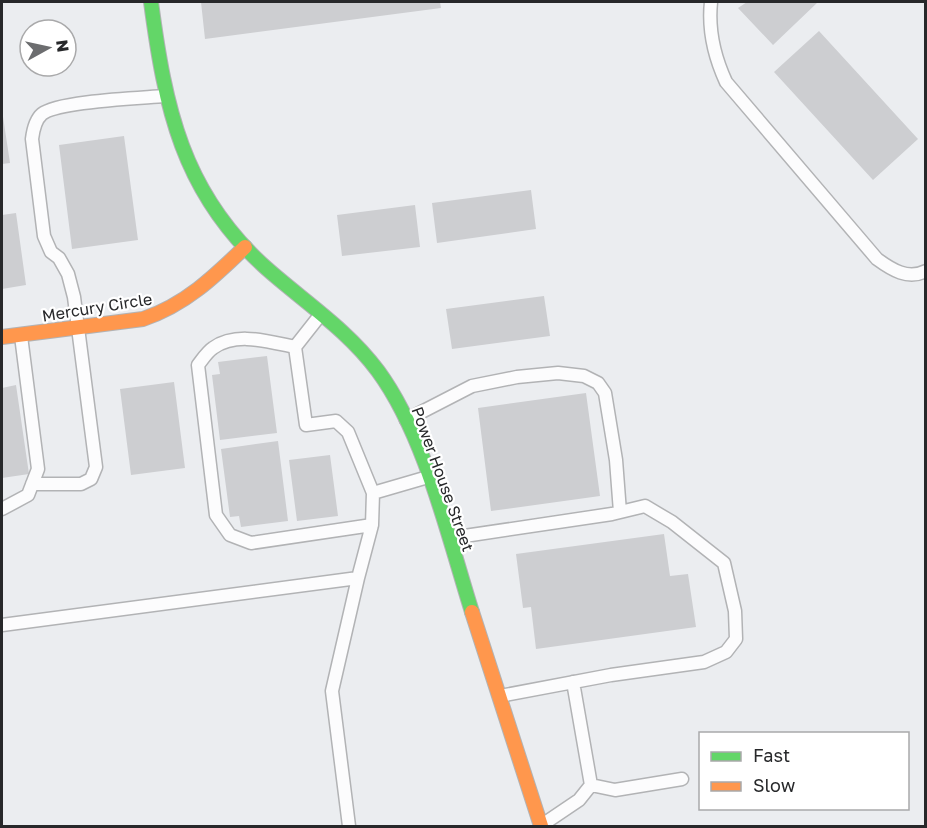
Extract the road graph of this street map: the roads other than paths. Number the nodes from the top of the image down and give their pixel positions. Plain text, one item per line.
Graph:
1 (151, 2) edge
2 (711, 2) edge
3 (165, 95) junction
4 (245, 247) junction
5 (926, 271) edge
6 (321, 313) junction
7 (77, 328) junction
8 (21, 335) junction
9 (2, 338) edge
10 (295, 346) junction
11 (406, 420) junction
12 (428, 477) junction
13 (32, 484) junction
14 (373, 493) junction
15 (2, 509) edge
16 (620, 512) junction
17 (372, 525) junction
18 (448, 538) junction
19 (358, 578) junction
20 (2, 625) edge
21 (573, 682) junction
22 (499, 696) junction
23 (682, 779) dead end
24 (591, 785) junction
25 (349, 826) edge
26 (541, 826) edge

1 - 3 street, Power House Street
2 - 5 lane
3 - 4 street, Power House Street
3 - 7 lane
4 - 6 street, Power House Street
4 - 7 street, Mercury Circle
6 - 10 lane
6 - 11 street, Power House Street
7 - 8 street, Mercury Circle
7 - 13 lane
8 - 9 street, Mercury Circle
8 - 13 lane
10 - 14 lane
10 - 17 lane
11 - 12 street, Power House Street
11 - 16 lane
12 - 14 lane
12 - 18 street, Power House Street
13 - 15 lane
14 - 17 lane
16 - 18 lane
16 - 21 lane
17 - 19 lane
18 - 22 street, Power House Street
19 - 20 lane
19 - 25 lane
21 - 22 lane
21 - 24 lane
22 - 26 street, Power House Street
23 - 24 lane
24 - 26 lane

